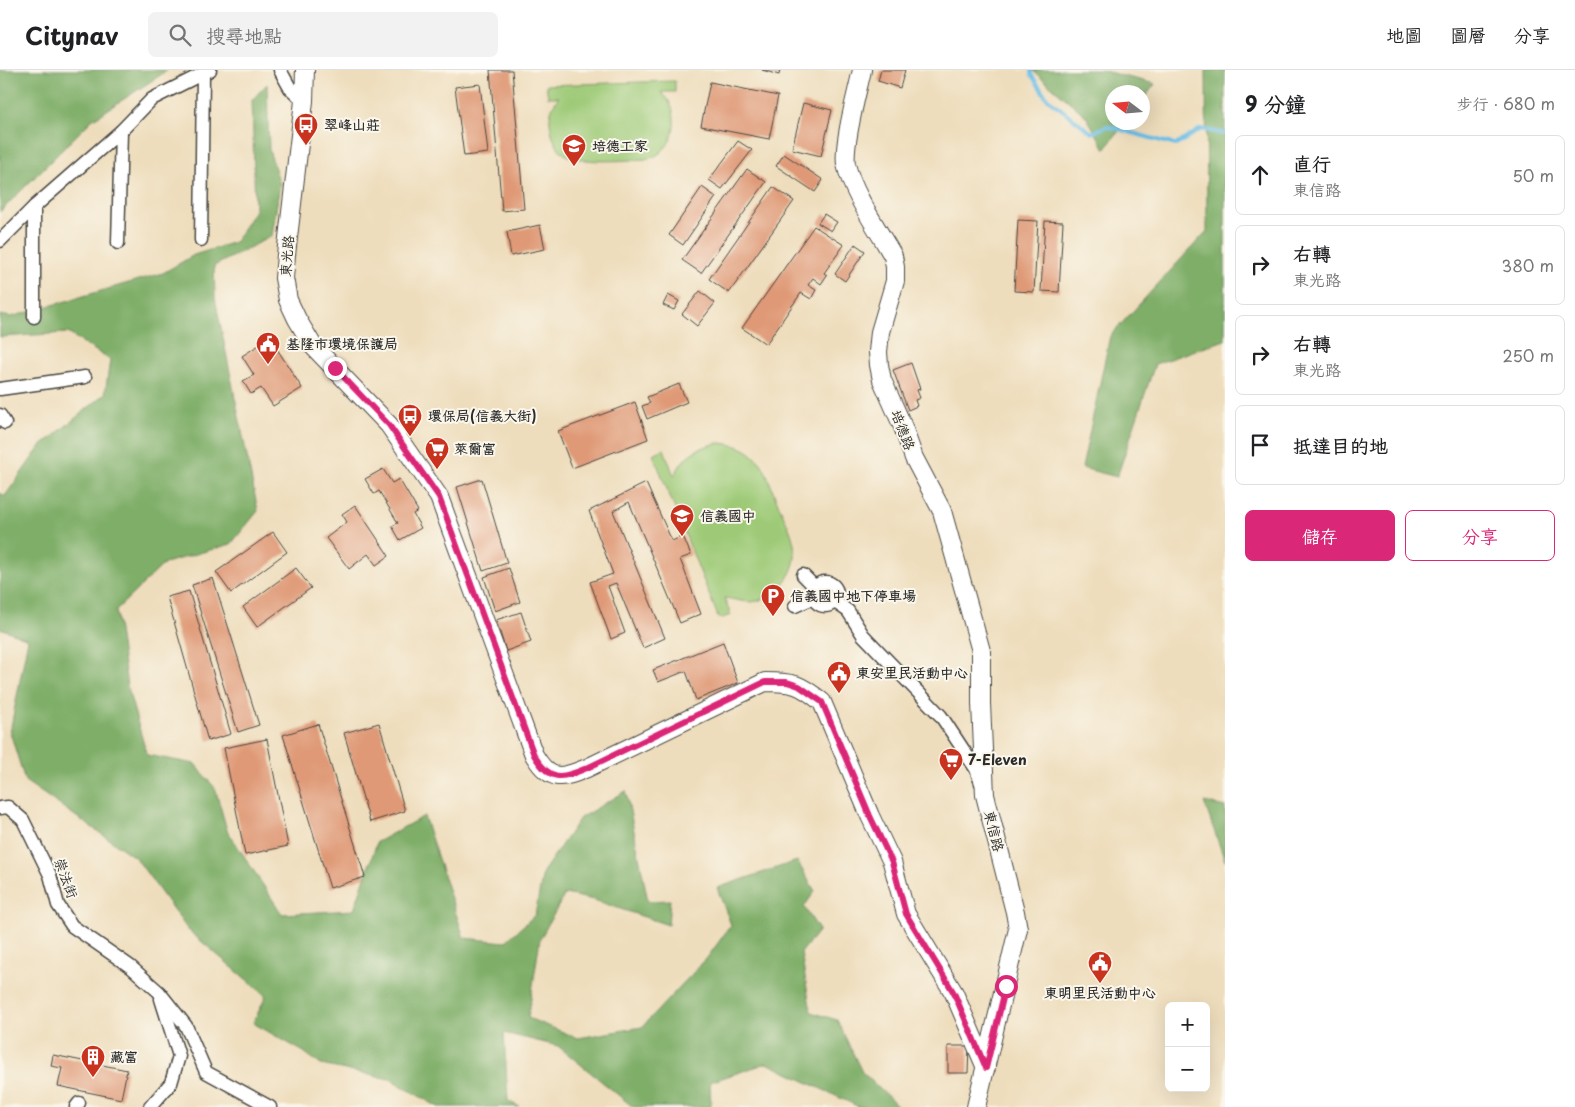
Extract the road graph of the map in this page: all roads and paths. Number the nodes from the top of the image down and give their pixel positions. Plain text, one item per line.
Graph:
1 (280, 70) edge
2 (306, 70) edge
3 (862, 70) edge
4 (206, 72) edge
5 (304, 101) junction
6 (121, 130) junction
7 (34, 207) junction
8 (201, 240) dead end
9 (0, 241) edge
10 (118, 243) dead end
11 (34, 317) dead end
12 (85, 377) dead end
13 (0, 389) edge
14 (803, 575) dead end
15 (814, 592) junction
16 (835, 602) junction
17 (795, 606) dead end
18 (985, 795) junction
19 (0, 808) edge
20 (159, 992) junction
21 (986, 1068) junction
22 (150, 1107) edge
23 (270, 1107) edge
24 (976, 1107) edge

1 - 5 street
2 - 5 street, 東光路
3 - 18 street, 培德路
4 - 6 street
4 - 8 street
5 - 21 street, 東光路
6 - 7 street
6 - 10 street
7 - 9 street
7 - 11 street
12 - 13 street
14 - 15 street
15 - 16 street
15 - 16 street
15 - 17 street
16 - 18 street, 東信路
18 - 21 street, 東信路
19 - 20 street, 崇法街
20 - 22 street
20 - 23 street, 崇法街
21 - 24 street, 東信路

